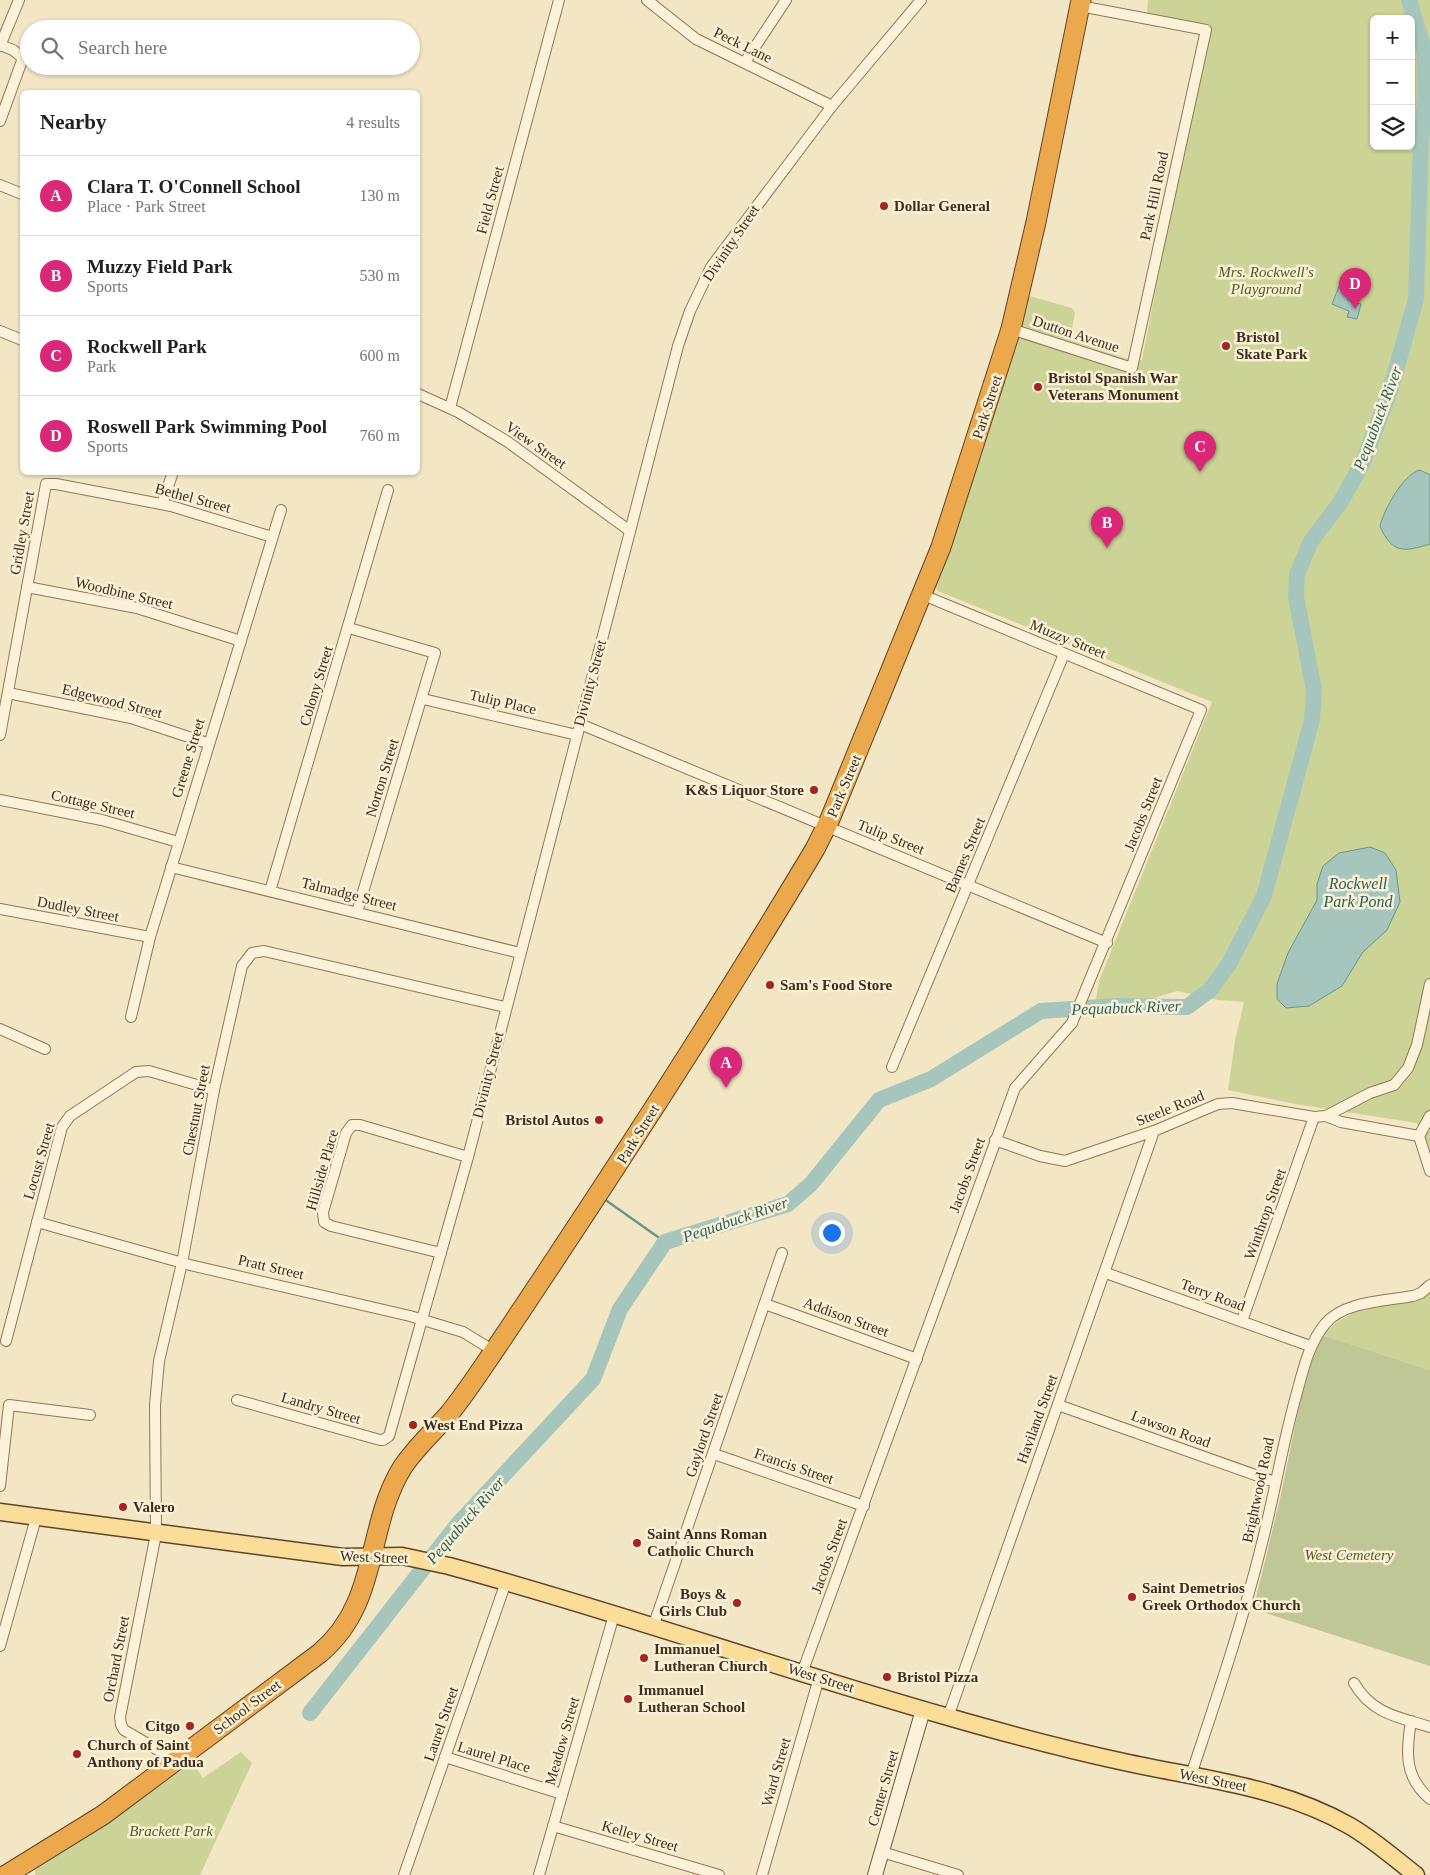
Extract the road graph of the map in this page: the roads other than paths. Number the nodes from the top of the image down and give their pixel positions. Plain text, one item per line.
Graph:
1 (18, 0) edge
2 (559, 0) edge
3 (647, 0) edge
4 (786, 0) edge
5 (921, 0) edge
6 (1080, 3) edge
7 (0, 46) edge
8 (20, 56) edge
9 (745, 62) junction
10 (20, 66) edge
11 (832, 106) junction
12 (0, 121) edge
13 (0, 185) edge
14 (20, 193) edge
15 (1011, 329) junction
16 (0, 331) edge
17 (20, 339) edge
18 (1132, 368) joint
19 (420, 395) edge
20 (450, 408) junction
21 (172, 475) edge
22 (46, 484) joint
23 (388, 490) dead end
24 (162, 504) junction
25 (280, 510) dead end
26 (630, 531) junction
27 (272, 537) junction
28 (27, 587) junction
29 (923, 595) junction
30 (349, 628) junction
31 (241, 641) junction
32 (1064, 654) junction
33 (8, 692) junction
34 (423, 699) junction
35 (1201, 710) joint
36 (578, 730) junction
37 (0, 735) edge
38 (207, 744) junction
39 (0, 800) edge
40 (827, 827) junction
41 (178, 842) junction
42 (171, 867) junction
43 (968, 885) junction
44 (270, 890) junction
45 (0, 909) edge
46 (357, 912) junction
47 (150, 937) junction
48 (1107, 943) junction
49 (520, 953) junction
50 (1430, 984) edge
51 (505, 1007) junction
52 (131, 1017) dead end
53 (0, 1029) edge
54 (45, 1049) dead end
55 (892, 1067) dead end
56 (214, 1090) junction
57 (1326, 1116) junction
58 (1430, 1116) edge
59 (1314, 1117) junction
60 (1154, 1131) junction
61 (1419, 1136) junction
62 (995, 1140) junction
63 (468, 1157) junction
64 (1430, 1171) edge
65 (37, 1222) junction
66 (441, 1253) junction
67 (782, 1253) dead end
68 (182, 1262) junction
69 (1106, 1272) junction
70 (1430, 1285) edge
71 (765, 1304) junction
72 (423, 1320) junction
73 (1242, 1321) junction
74 (6, 1341) dead end
75 (1310, 1346) junction
76 (494, 1351) junction
77 (917, 1359) junction
78 (237, 1400) dead end
79 (1058, 1405) junction
80 (90, 1415) dead end
81 (392, 1430) joint
82 (714, 1454) junction
83 (1275, 1482) junction
84 (0, 1486) edge
85 (864, 1506) junction
86 (0, 1512) edge
87 (36, 1518) junction
88 (156, 1534) junction
89 (373, 1556) junction
90 (506, 1582) junction
91 (614, 1615) junction
92 (652, 1627) junction
93 (0, 1646) edge
94 (802, 1673) junction
95 (819, 1678) junction
96 (1354, 1683) dead end
97 (923, 1710) junction
98 (948, 1717) junction
99 (1410, 1721) junction
100 (1430, 1727) edge
101 (445, 1758) junction
102 (175, 1760) junction
103 (1192, 1775) junction
104 (562, 1794) junction
105 (1430, 1799) edge
106 (553, 1826) junction
107 (882, 1852) junction
108 (6, 1875) edge
109 (404, 1875) edge
110 (539, 1875) edge
111 (719, 1875) edge
112 (762, 1875) edge
113 (875, 1875) edge
114 (958, 1875) edge
115 (1416, 1875) edge

1 - 7 street
2 - 20 street, Field Street
3 - 9 street, Peck Lane
4 - 9 street
5 - 11 street, Divinity Street
6 - 15 highway, Park Street
6 - 18 street, Park Hill Road
7 - 8 street
9 - 11 street, Peck Lane
10 - 12 street
11 - 26 street, Divinity Street
13 - 14 street
15 - 18 street, Dutton Avenue
15 - 29 highway, Park Street
16 - 17 street
19 - 20 street, View Street
20 - 26 street, View Street
21 - 24 street
22 - 24 street, Bethel Street
22 - 28 street, Gridley Street
23 - 30 street, Colony Street
24 - 27 street, Bethel Street
25 - 27 street, Greene Street
26 - 36 street, Divinity Street
27 - 31 street, Greene Street
28 - 31 street, Woodbine Street
28 - 33 street, Gridley Street
29 - 32 street, Muzzy Street
29 - 40 highway, Park Street
30 - 34 street, Norton Street
30 - 44 street, Colony Street
31 - 38 street, Greene Street
32 - 35 street, Muzzy Street
32 - 43 street, Barnes Street
33 - 37 street, Gridley Street
33 - 38 street, Edgewood Street
34 - 36 street, Tulip Place
34 - 46 street, Norton Street
35 - 48 street, Jacobs Street
36 - 40 street, Tulip Street
36 - 49 street, Divinity Street
38 - 41 street, Greene Street
39 - 41 street, Cottage Street
40 - 43 street, Tulip Street
40 - 76 highway, Park Street
41 - 42 street, Greene Street
42 - 44 street, Talmadge Street
42 - 47 street, Greene Street
43 - 48 street, Tulip Street
43 - 55 street, Barnes Street
44 - 46 street, Talmadge Street
45 - 47 street, Dudley Street
46 - 49 street, Talmadge Street
47 - 52 street, Greene Street
48 - 62 street, Jacobs Street
49 - 51 street, Divinity Street
50 - 57 street
51 - 56 street, Chestnut Street
51 - 63 street, Divinity Street
53 - 54 street
56 - 65 street, Locust Street
56 - 68 street, Chestnut Street
57 - 59 street, Steele Road
57 - 61 street, Steele Road
58 - 61 street
59 - 60 street, Steele Road
59 - 73 street, Winthrop Street
60 - 62 street, Steele Road
60 - 69 street, Haviland Street
61 - 64 street
62 - 77 street, Jacobs Street
63 - 66 street, Divinity Street
63 - 66 street, Hillside Place
65 - 68 street, Pratt Street
65 - 74 street, Locust Street
66 - 72 street, Divinity Street
67 - 71 street, Gaylord Street
68 - 72 street, Pratt Street
68 - 88 street, Chestnut Street
69 - 73 street, Terry Road
69 - 79 street, Haviland Street
70 - 75 street, Brightwood Road
71 - 77 street, Addison Street
71 - 82 street, Gaylord Street
72 - 76 street, Pratt Street
72 - 81 street, Divinity Street
73 - 75 street, Terry Road
75 - 83 street, Brightwood Road
76 - 89 highway, Park Street
77 - 85 street, Jacobs Street
78 - 81 street, Landry Street
79 - 83 street, Lawson Road
79 - 98 street, Haviland Street
80 - 84 street
82 - 85 street, Francis Street
82 - 92 street, Gaylord Street
83 - 103 street, Brightwood Road
85 - 94 street, Jacobs Street
86 - 87 main road, West Street
87 - 88 main road, West Street
87 - 93 street
88 - 89 main road, West Street
88 - 102 street, Orchard Street
89 - 90 main road, West Street
89 - 102 highway, School Street
90 - 91 main road, West Street
90 - 101 street, Laurel Street
91 - 92 main road, West Street
91 - 104 street, Meadow Street
92 - 94 main road, West Street
94 - 95 main road, West Street
95 - 97 main road, West Street
95 - 112 street, Ward Street
96 - 99 street
97 - 98 main road, West Street
97 - 107 street, Center Street
98 - 103 main road, West Street
99 - 100 street
99 - 105 street
101 - 104 street, Laurel Place
101 - 109 street, Laurel Street
102 - 108 highway, School Street
103 - 115 main road, West Street
104 - 106 street, Meadow Street
106 - 110 street, Meadow Street
106 - 111 street, Kelley Street
107 - 113 street, Center Street
107 - 114 street

